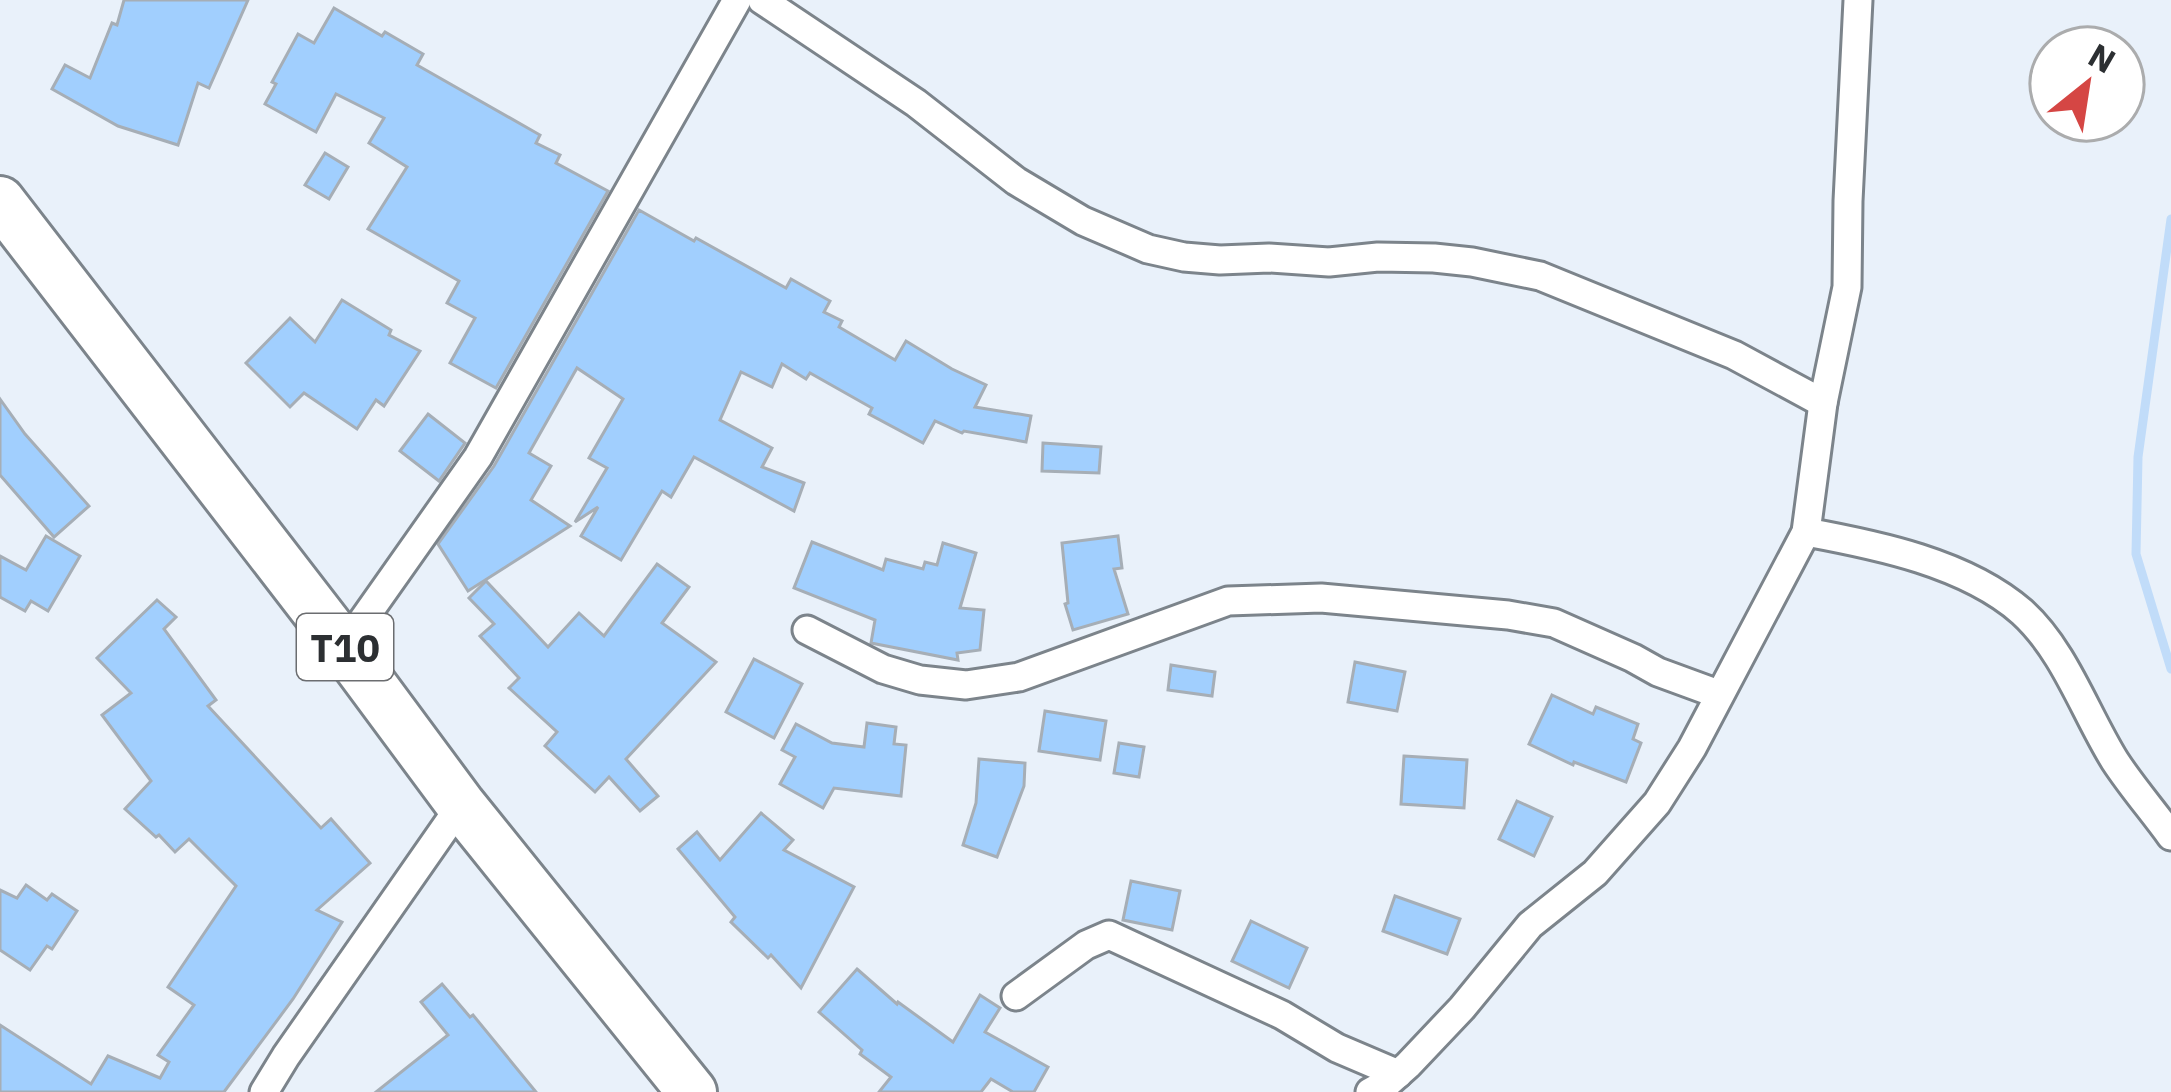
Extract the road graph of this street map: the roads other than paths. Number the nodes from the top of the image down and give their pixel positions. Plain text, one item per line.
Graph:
1 (737, 0) edge
2 (762, 0) edge
3 (1858, 0) edge
4 (0, 201) edge
5 (1823, 403) junction
6 (1806, 532) junction
7 (807, 630) dead end
8 (344, 646) junction
9 (1718, 694) junction
10 (461, 805) junction
11 (2171, 836) edge
12 (1016, 996) dead end
13 (1398, 1074) junction
14 (264, 1092) edge
15 (692, 1092) edge
16 (1370, 1092) edge

1 - 8 street
2 - 5 street
3 - 5 street
4 - 8 highway, T10
5 - 6 street
6 - 9 street
6 - 11 street
7 - 9 street
8 - 10 highway, T10
9 - 13 street
10 - 14 street
10 - 15 highway, T10
12 - 13 street
13 - 16 street

